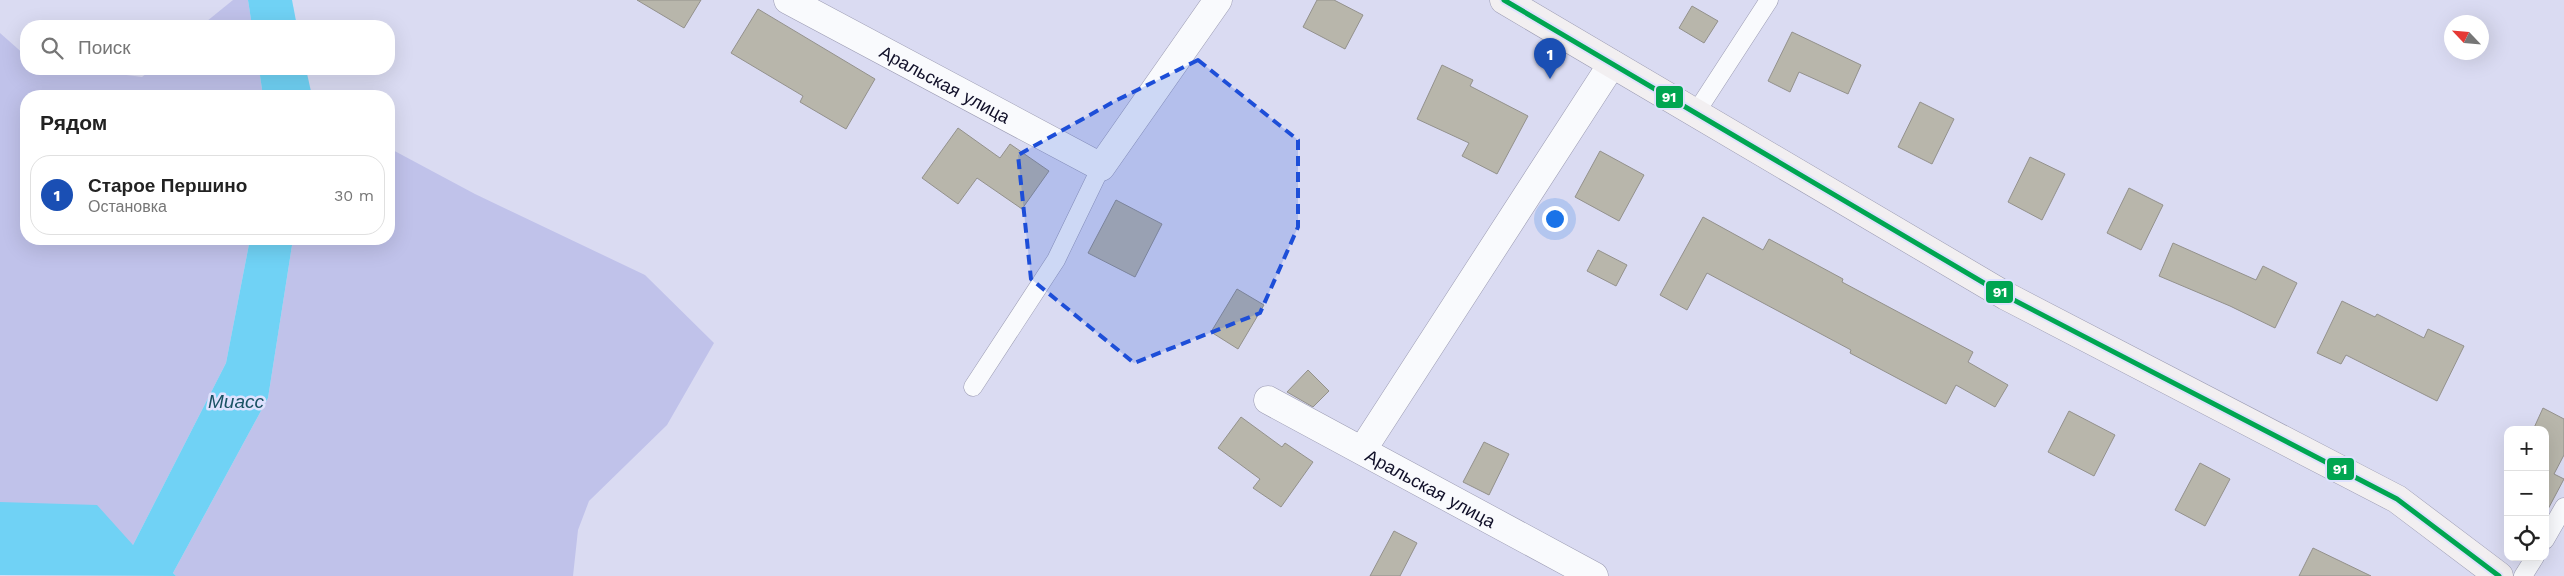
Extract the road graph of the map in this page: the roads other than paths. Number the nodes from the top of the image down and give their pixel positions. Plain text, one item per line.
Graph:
1 (788, 0) edge
2 (1218, 0) edge
3 (1504, 0) edge
4 (1769, 0) edge
5 (1612, 64) junction
6 (1695, 114) junction
7 (1101, 167) junction
8 (973, 387) dead end
9 (1268, 400) dead end
10 (1362, 450) junction
11 (2564, 507) edge
12 (2549, 533) edge
13 (2532, 561) edge
14 (1594, 576) edge
15 (2499, 576) edge
16 (2523, 576) edge

1 - 7 street, Аральская улица
2 - 7 street
3 - 5 street
4 - 6 lane
5 - 6 street
5 - 10 street
6 - 15 street
7 - 8 lane
9 - 10 street, Аральская улица
10 - 14 street, Аральская улица
11 - 12 lane
13 - 16 lane

